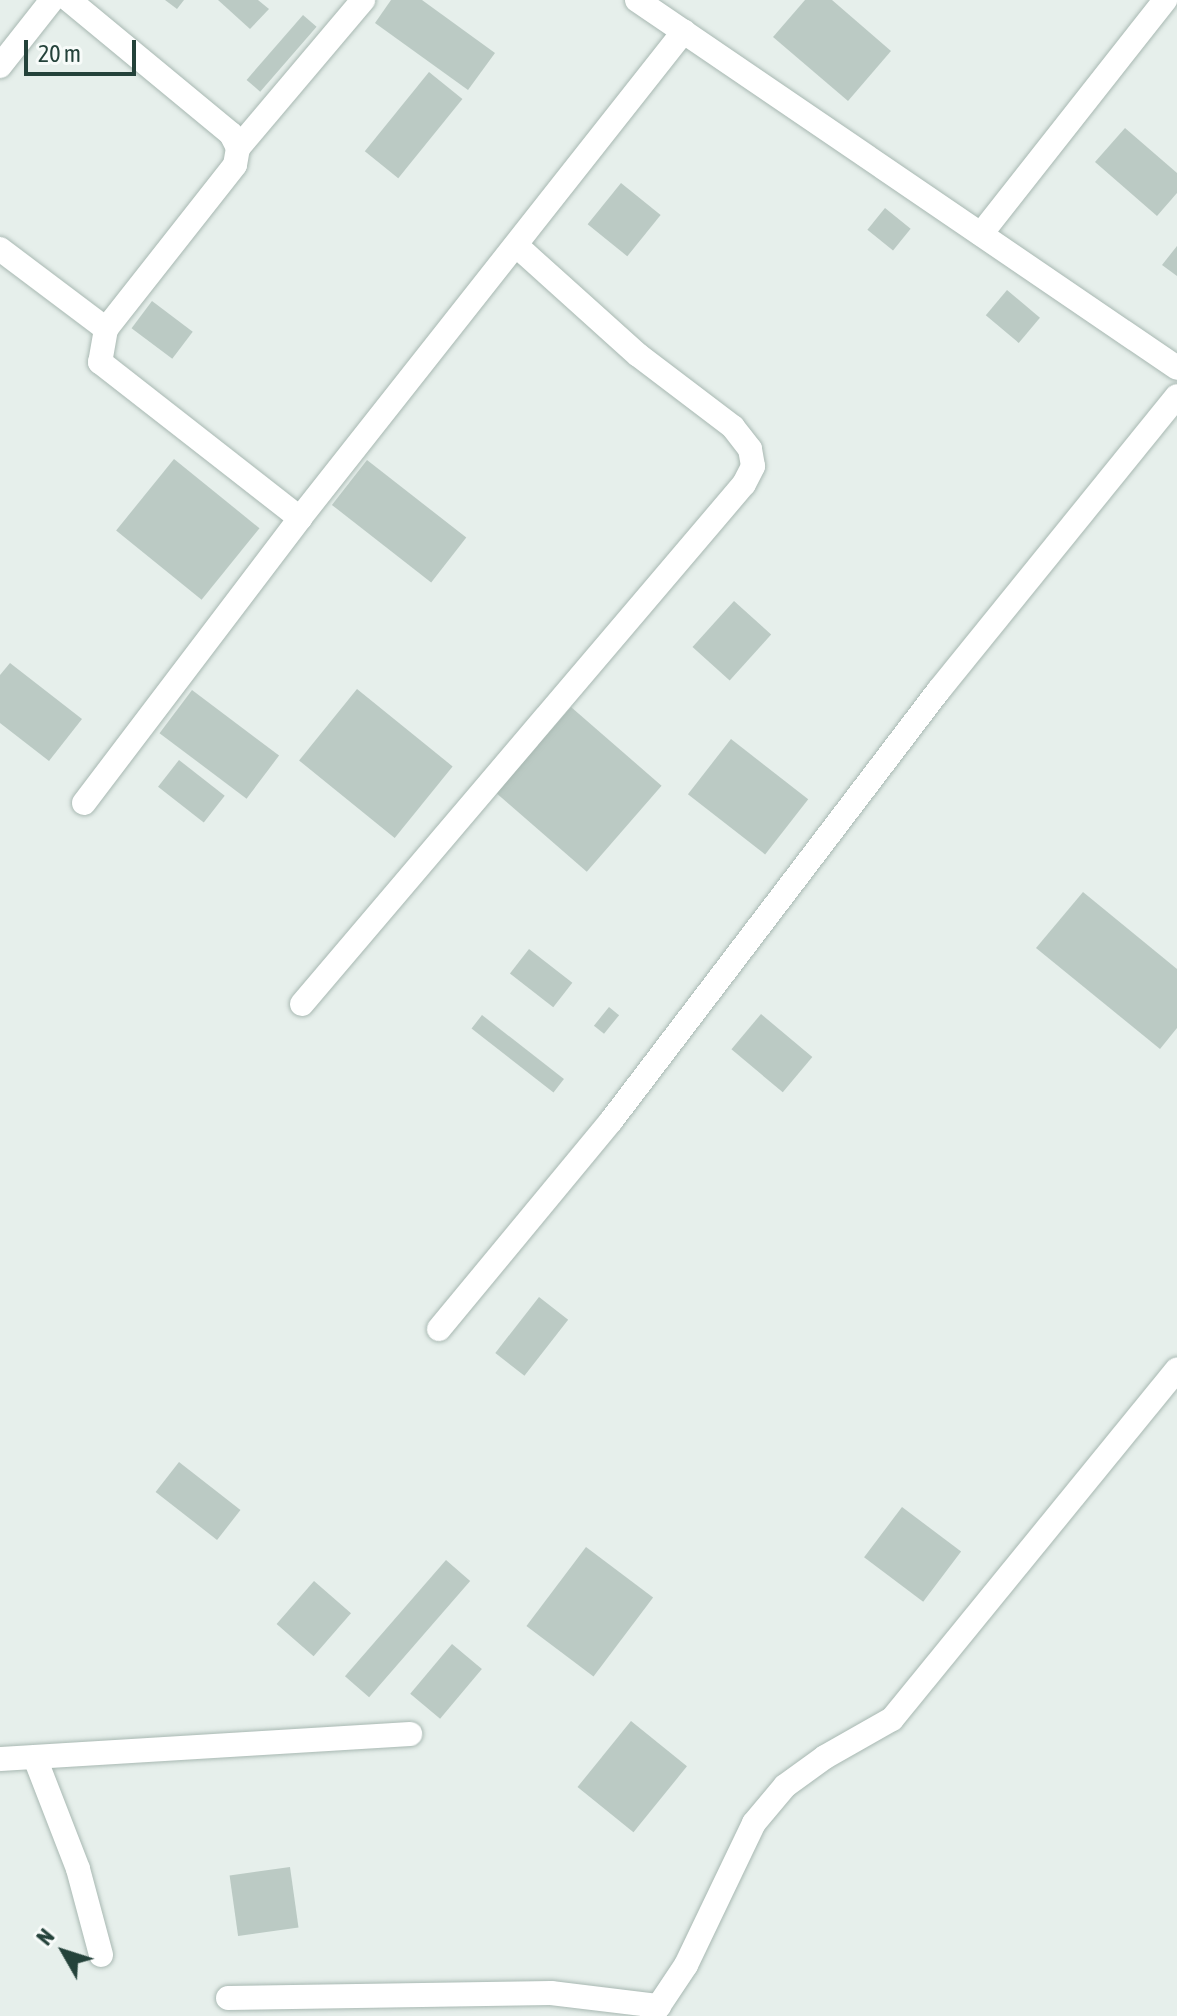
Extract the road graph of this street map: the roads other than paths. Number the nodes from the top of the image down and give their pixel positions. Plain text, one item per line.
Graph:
1 (52, 0) edge
2 (69, 0) edge
3 (363, 0) edge
4 (637, 0) edge
5 (1165, 0) edge
6 (684, 31) junction
7 (0, 66) edge
8 (238, 148) junction
9 (981, 234) junction
10 (516, 245) junction
11 (0, 249) edge
12 (106, 329) junction
13 (1177, 368) edge
14 (1177, 396) edge
15 (300, 518) junction
16 (84, 803) dead end
17 (302, 1004) dead end
18 (439, 1329) dead end
19 (1177, 1370) edge
20 (410, 1734) dead end
21 (35, 1758) junction
22 (0, 1759) edge
23 (101, 1955) dead end
24 (228, 1998) dead end
25 (655, 2011) edge

1 - 7 street
2 - 8 street
3 - 8 street
4 - 6 street
5 - 9 street
6 - 9 street
6 - 10 street
8 - 12 street
9 - 13 street
10 - 15 street
10 - 17 street
11 - 12 street
12 - 15 street
14 - 18 street
15 - 16 street
19 - 25 street
20 - 21 street
21 - 22 street
21 - 23 street
24 - 25 street

